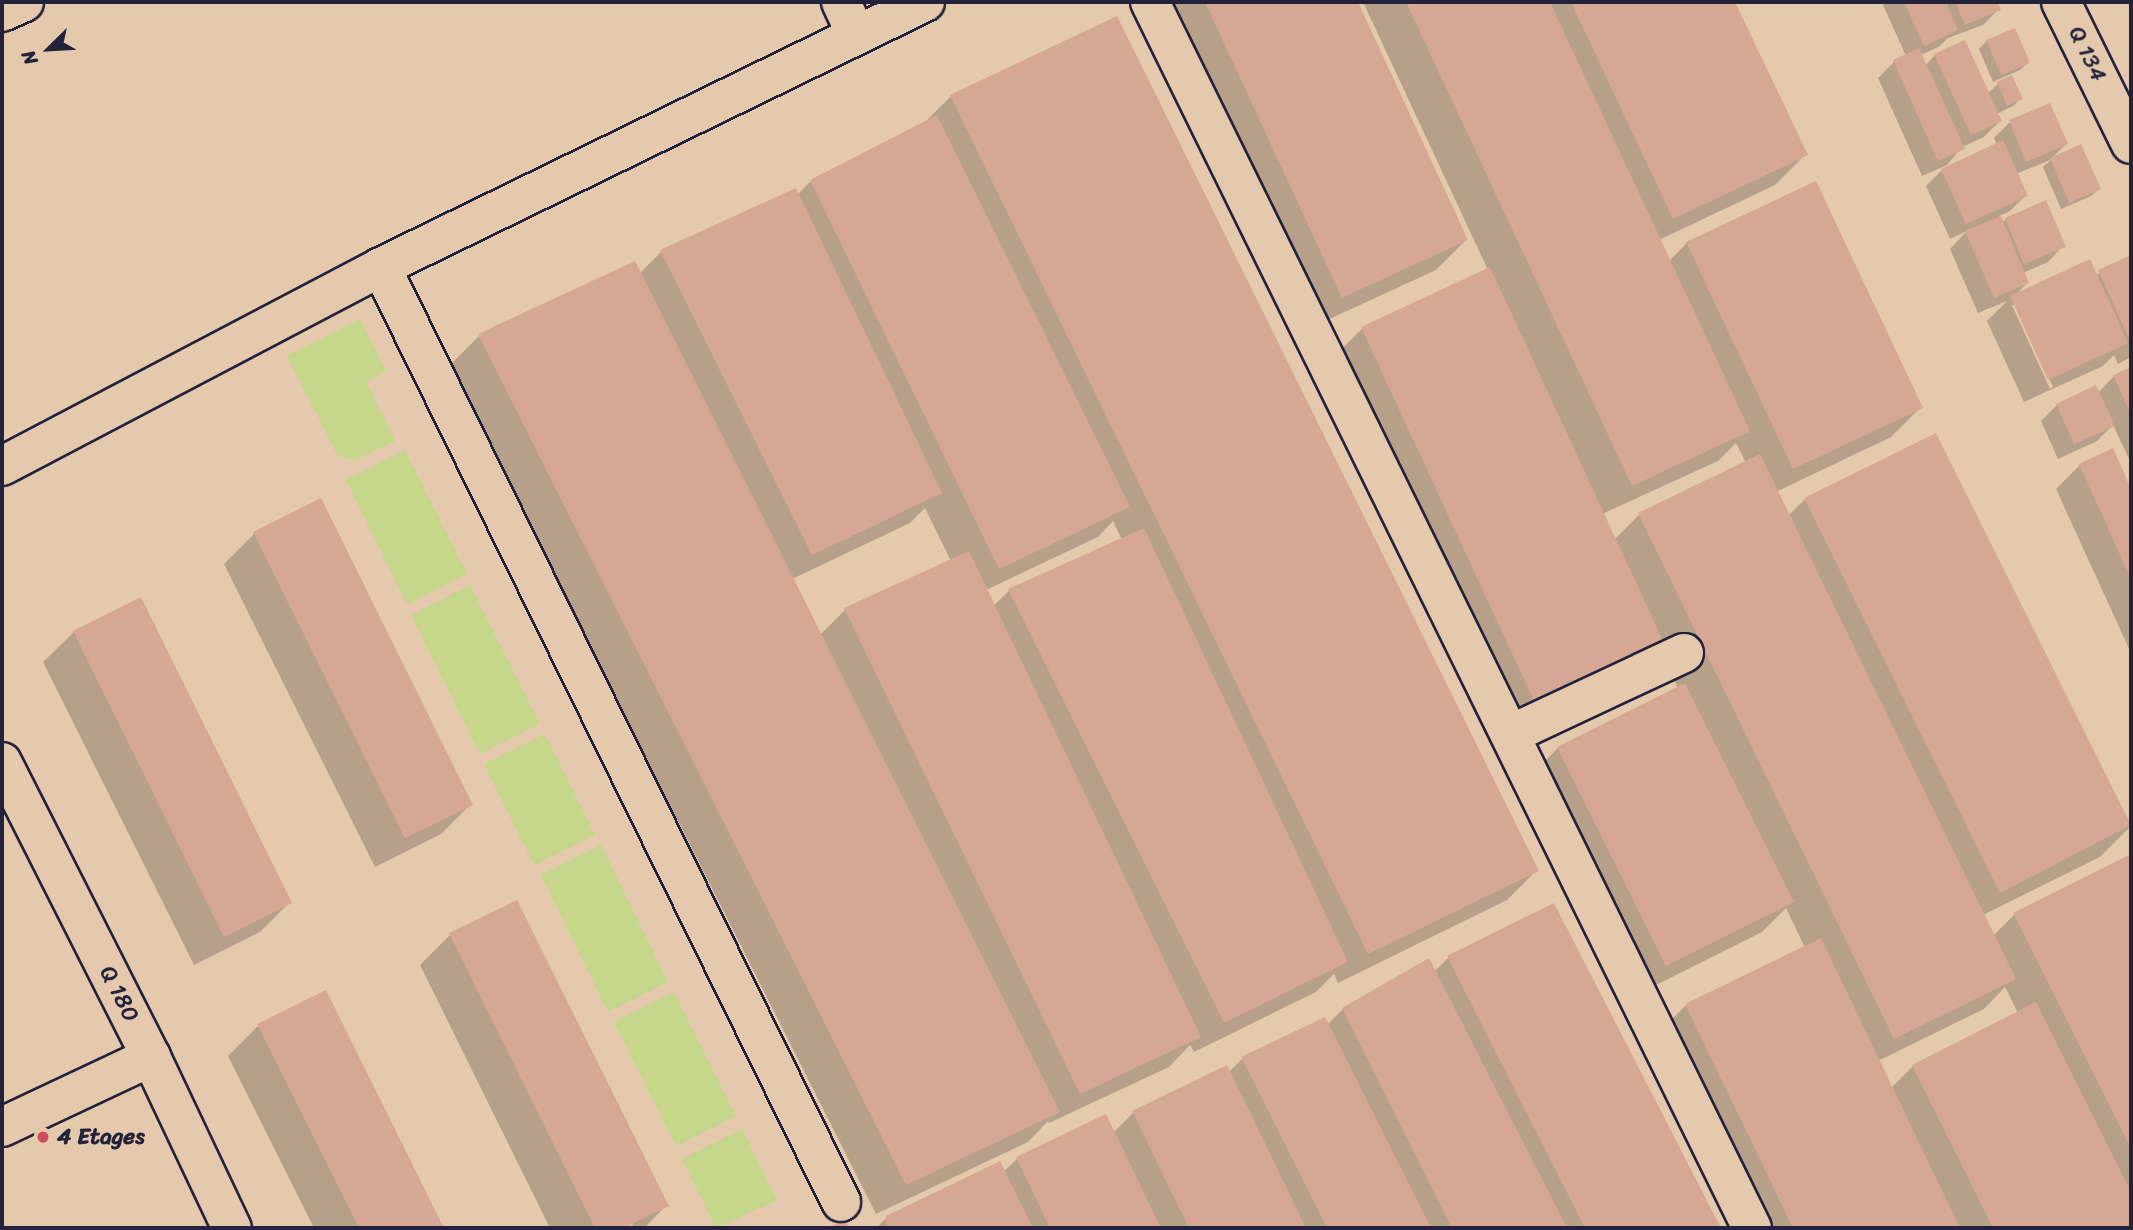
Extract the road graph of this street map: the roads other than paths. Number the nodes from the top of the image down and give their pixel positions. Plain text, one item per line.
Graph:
1 (24, 2) edge
2 (925, 2) edge
3 (1150, 2) edge
4 (2061, 2) edge
5 (2, 12) edge
6 (848, 18) edge
7 (2131, 144) edge
8 (382, 267) junction
9 (2, 466) edge
10 (1684, 653) dead end
11 (1511, 734) junction
12 (2, 762) edge
13 (151, 1057) junction
14 (2, 1127) edge
15 (841, 1202) dead end
16 (232, 1228) edge
17 (1752, 1228) edge

1 - 5 street
2 - 6 street
3 - 11 street
4 - 7 street, Q 134
6 - 8 street
8 - 9 street
8 - 15 street
10 - 11 street
11 - 17 street
12 - 13 street, Q 180
13 - 14 street
13 - 16 street, Q 180

